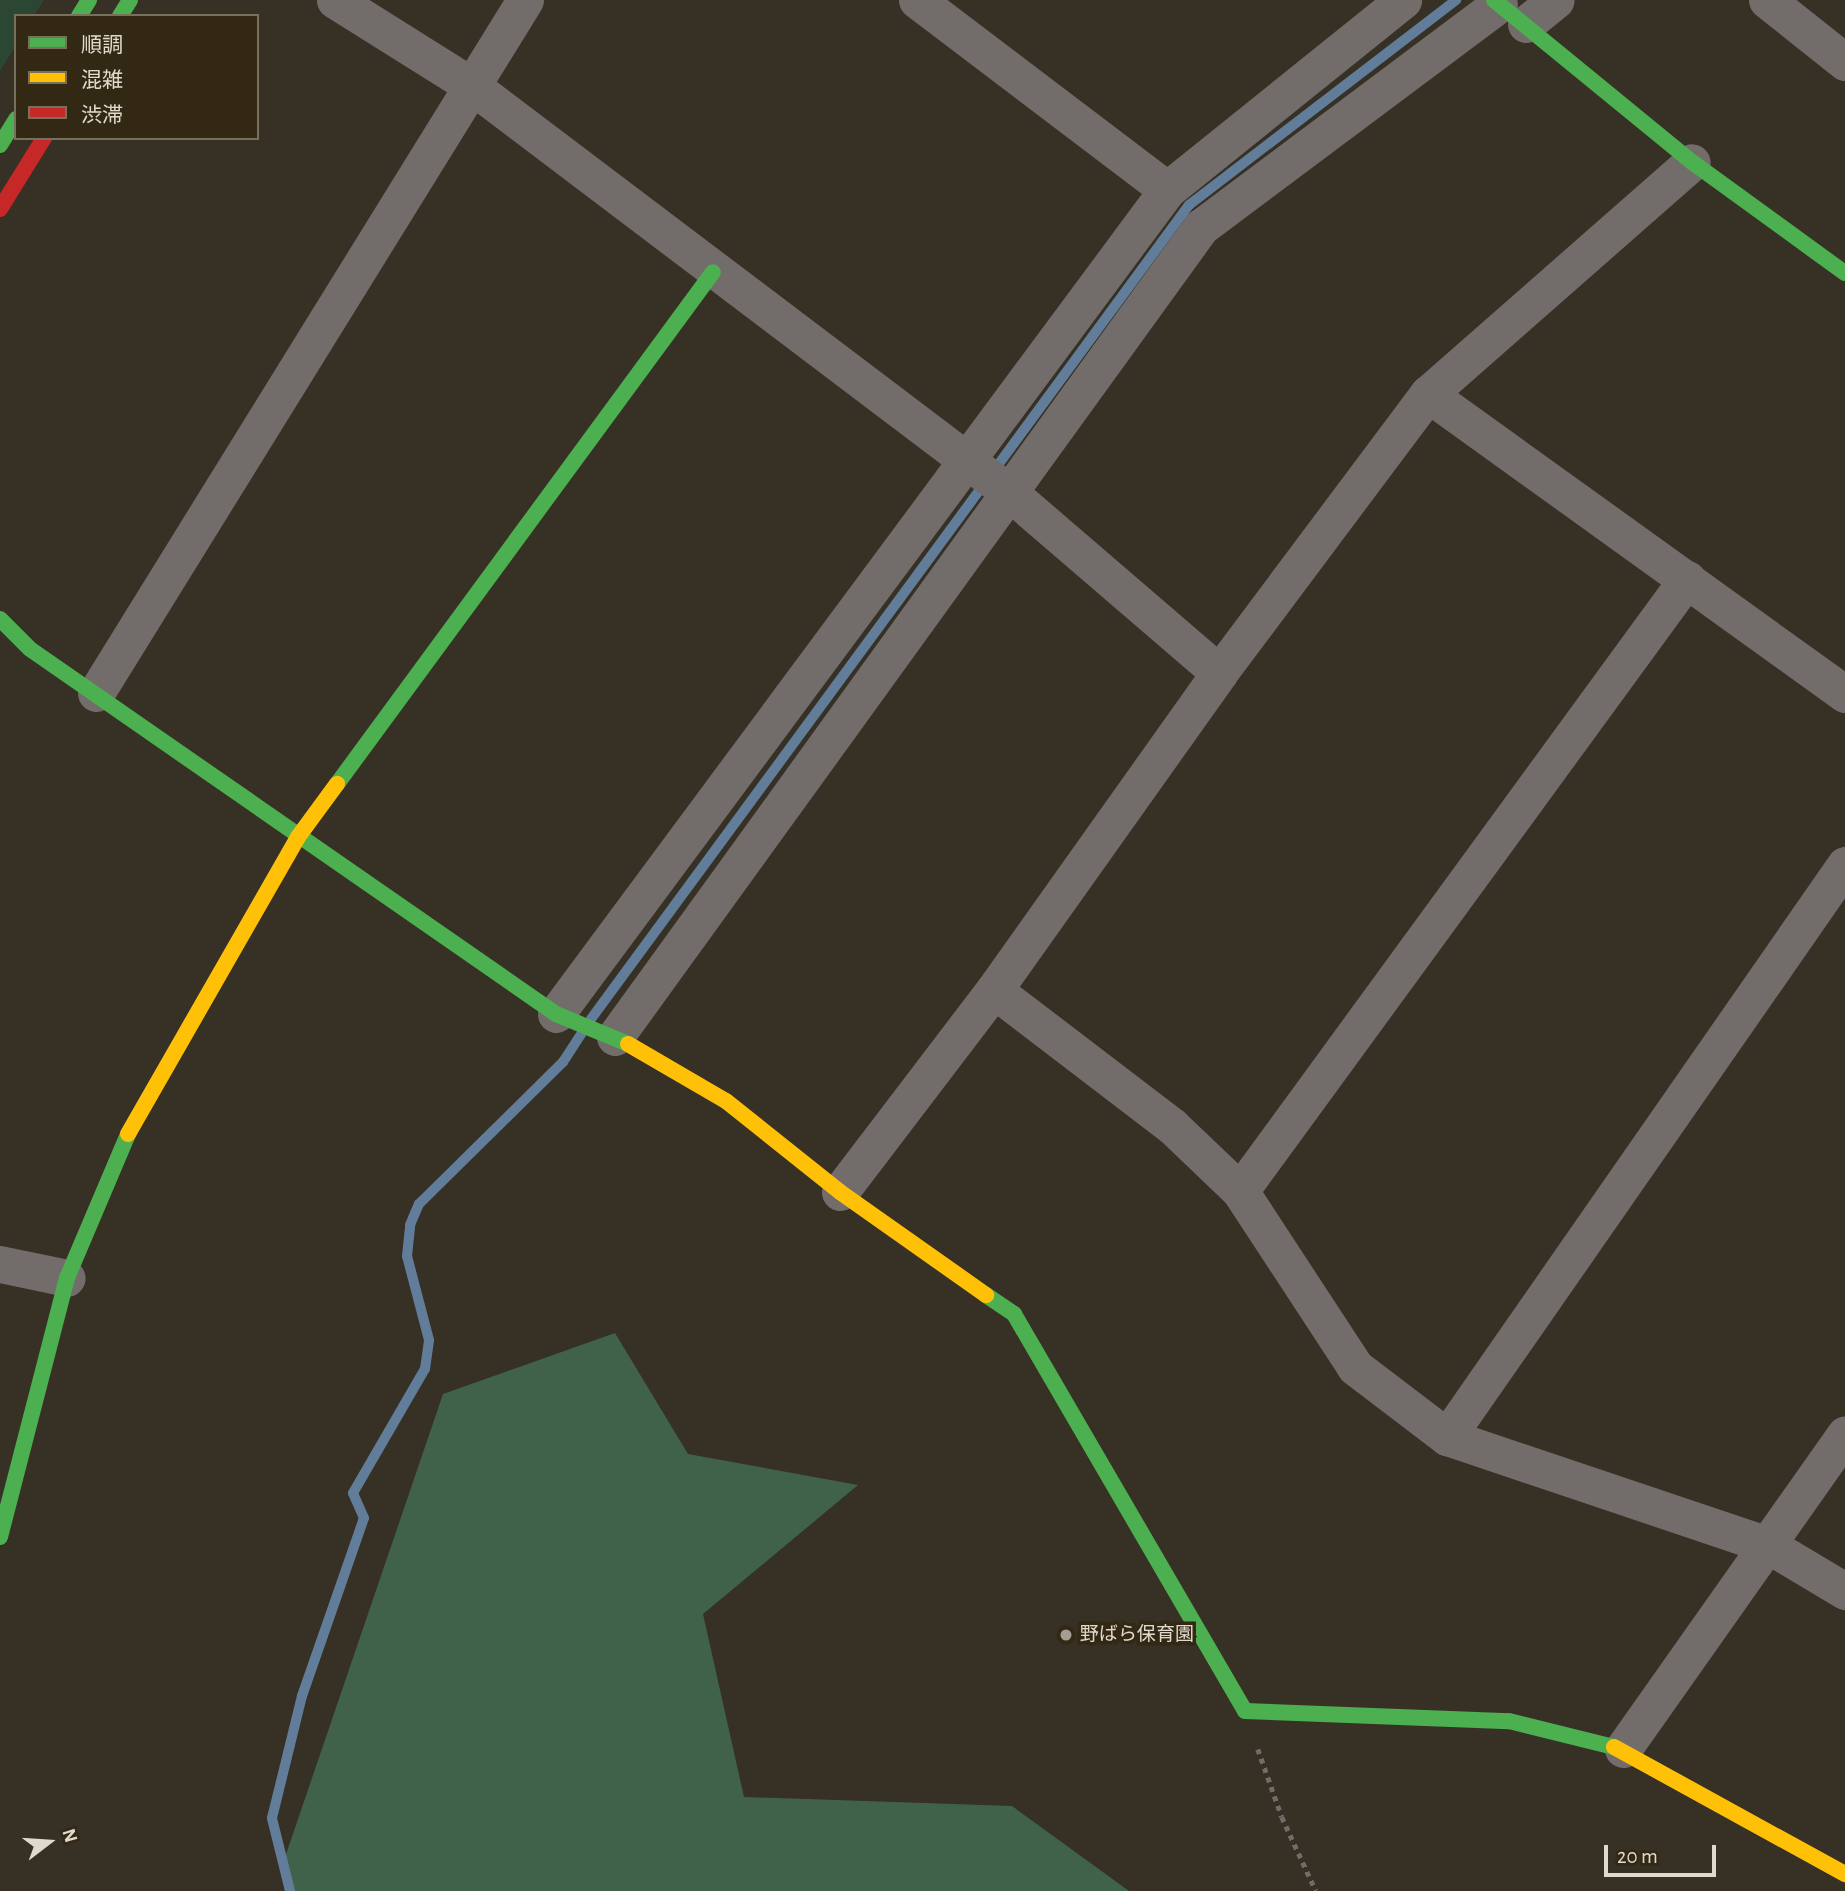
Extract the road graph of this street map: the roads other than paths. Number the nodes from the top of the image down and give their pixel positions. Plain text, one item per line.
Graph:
1 (335, 0) edge
2 (525, 0) edge
3 (917, 0) edge
4 (1403, 0) edge
5 (1556, 0) edge
6 (1767, 0) edge
7 (1506, 9) edge
8 (1845, 62) edge
9 (472, 86) junction
10 (14, 122) edge
11 (43, 140) edge
12 (0, 145) edge
13 (1692, 162) junction
14 (1167, 190) junction
15 (0, 209) edge
16 (713, 272) junction
17 (1845, 273) edge
18 (1428, 394) junction
19 (964, 460) junction
20 (1010, 493) junction
21 (1687, 579) junction
22 (0, 619) edge
23 (1219, 673) junction
24 (96, 693) junction
25 (1845, 694) edge
26 (298, 837) junction
27 (1845, 865) edge
28 (994, 990) junction
29 (556, 1014) junction
30 (615, 1037) junction
31 (1240, 1191) junction
32 (840, 1192) junction
33 (0, 1264) edge
34 (66, 1278) junction
35 (1845, 1434) edge
36 (1447, 1437) junction
37 (0, 1536) edge
38 (1768, 1545) junction
39 (1845, 1591) edge
40 (1623, 1748) junction
41 (1845, 1874) edge

1 - 9 street
2 - 9 street
3 - 14 street
4 - 14 street
5 - 7 street
6 - 8 street
7 - 13 street
7 - 20 street
9 - 16 street
9 - 24 street
10 - 12 street
11 - 15 street
13 - 17 street
13 - 18 street
14 - 19 street
16 - 19 street
16 - 26 street
18 - 21 street
18 - 23 street
19 - 20 street
19 - 29 street
20 - 23 street
20 - 30 street
21 - 25 street
21 - 31 street
22 - 24 street
23 - 28 street
24 - 26 street
26 - 29 street
26 - 34 street
27 - 36 street
28 - 31 street
28 - 32 street
29 - 30 street
30 - 32 street
31 - 36 street
32 - 40 street
33 - 34 street
34 - 37 street
35 - 38 street
36 - 38 street
38 - 39 street
38 - 40 street
40 - 41 street

